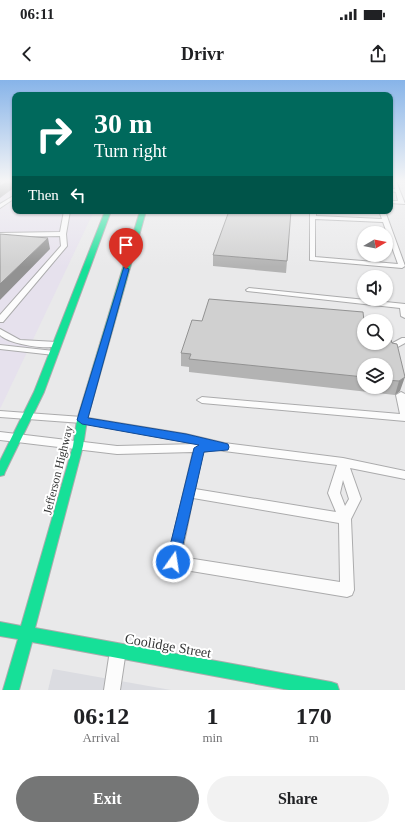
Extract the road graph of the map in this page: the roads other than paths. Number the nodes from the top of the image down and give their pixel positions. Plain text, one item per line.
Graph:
1 (66, 214) edge
2 (107, 214) edge
3 (142, 214) edge
4 (313, 214) edge
5 (383, 214) edge
6 (386, 221) junction
7 (0, 231) edge
8 (63, 234) junction
9 (0, 235) edge
10 (8, 235) junction
11 (249, 290) dead end
12 (404, 306) edge
13 (405, 316) edge
14 (0, 320) edge
15 (0, 331) edge
16 (405, 340) edge
17 (57, 344) junction
18 (0, 347) edge
19 (54, 353) junction
20 (392, 354) edge
21 (401, 396) edge
22 (202, 400) dead end
23 (0, 414) edge
24 (26, 417) junction
25 (405, 418) edge
26 (82, 420) junction
27 (0, 436) edge
28 (16, 437) junction
29 (78, 446) junction
30 (224, 447) junction
31 (199, 448) junction
32 (343, 462) junction
33 (0, 472) edge
34 (405, 475) edge
35 (189, 493) junction
36 (345, 519) junction
37 (0, 629) edge
38 (26, 635) junction
39 (117, 652) junction
40 (11, 690) edge
41 (112, 690) edge
42 (331, 690) edge

1 - 8 lane
2 - 17 main road
3 - 26 main road, Jefferson Highway
4 - 6 lane
4 - 6 lane
5 - 6 lane
7 - 10 lane
8 - 10 lane
8 - 14 lane
9 - 10 lane
11 - 12 lane
12 - 13 lane
15 - 17 lane
16 - 20 lane
17 - 19 main road
18 - 19 lane
19 - 24 main road
21 - 25 lane
22 - 25 lane
23 - 24 lane
24 - 26 lane
24 - 28 main road
26 - 29 main road, Jefferson Highway
26 - 30 lane
27 - 28 lane
28 - 29 lane
28 - 33 main road
29 - 31 lane
29 - 38 main road, Jefferson Highway
30 - 31 lane
30 - 32 lane
31 - 35 lane
32 - 34 lane
32 - 36 lane
32 - 36 lane
35 - 36 lane
35 - 36 lane
37 - 38 main road, Coolidge Street
38 - 39 main road, Coolidge Street
38 - 40 main road, Jefferson Highway
39 - 41 lane
39 - 42 main road, Coolidge Street

